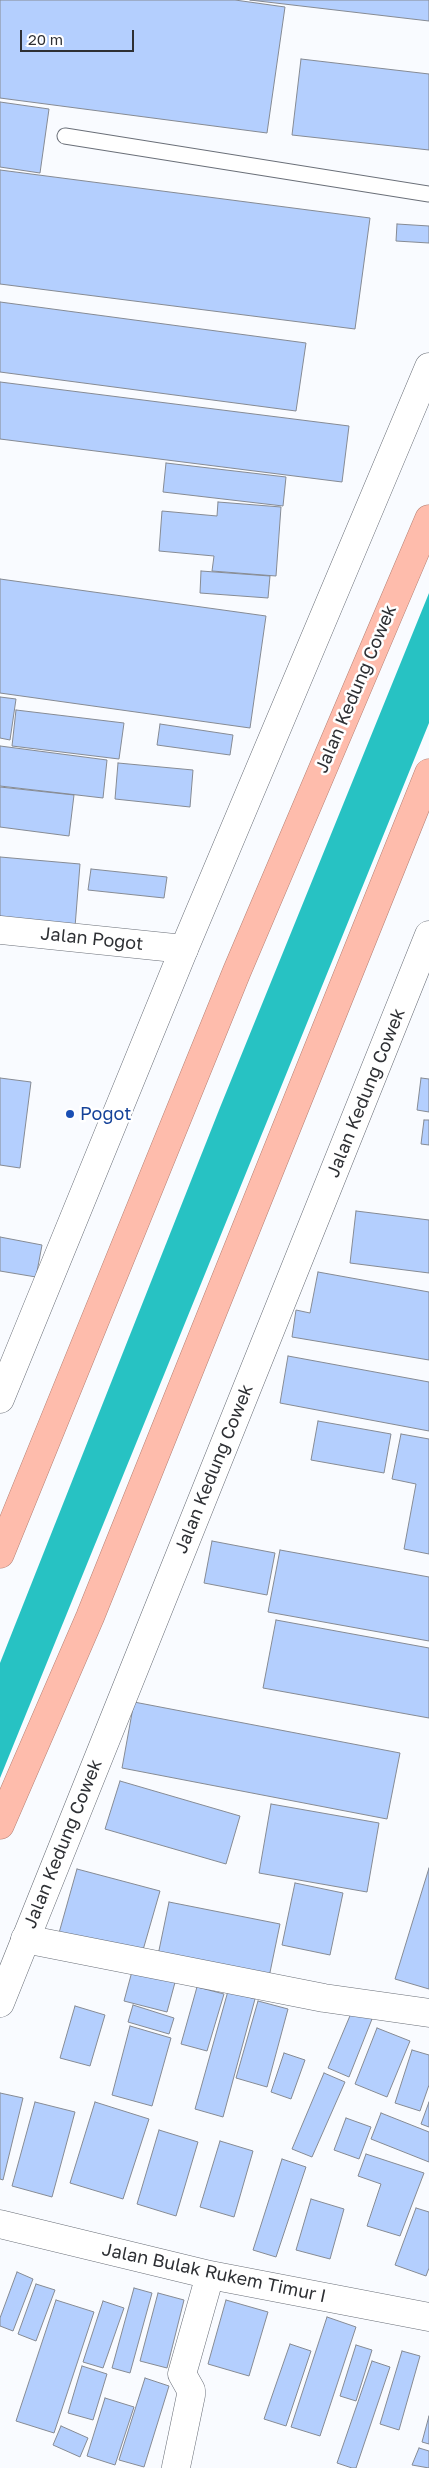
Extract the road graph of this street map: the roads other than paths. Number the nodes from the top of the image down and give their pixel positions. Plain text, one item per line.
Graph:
1 (65, 136) dead end
2 (429, 194) edge
3 (429, 367) edge
4 (429, 519) edge
5 (429, 773) edge
6 (0, 930) edge
7 (184, 949) junction
8 (426, 951) edge
9 (0, 1399) edge
10 (0, 1554) edge
11 (0, 1825) edge
12 (24, 1939) junction
13 (0, 2003) edge
14 (429, 2013) edge
15 (0, 2224) edge
16 (210, 2275) junction
17 (429, 2318) edge
18 (176, 2467) edge

1 - 2 lane
3 - 7 main road
4 - 10 highway, Jalan Kedung Cowek
5 - 11 highway
6 - 7 main road, Jalan Pogot
7 - 9 main road
8 - 12 main road, Jalan Kedung Cowek
12 - 13 main road, Jalan Kedung Cowek
12 - 14 main road
15 - 16 main road, Jalan Bulak Rukem Timur I
16 - 17 main road, Jalan Bulak Rukem Timur I
16 - 18 main road

